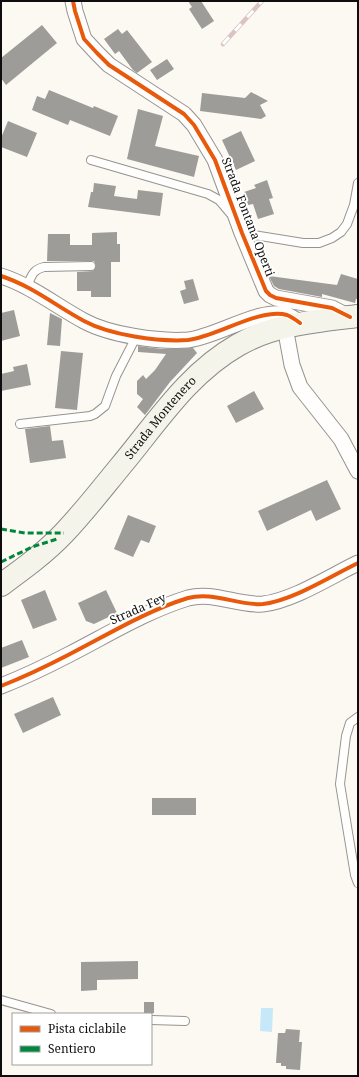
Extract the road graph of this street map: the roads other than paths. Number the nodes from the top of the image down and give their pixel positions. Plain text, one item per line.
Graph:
1 (73, 1) edge
2 (91, 160) dead end
3 (358, 183) edge
4 (356, 204) edge
5 (240, 227) junction
6 (91, 266) dead end
7 (1, 276) edge
8 (27, 286) junction
9 (354, 316) edge
10 (293, 325) junction
11 (136, 337) junction
12 (20, 424) dead end
13 (358, 471) edge
14 (358, 563) edge
15 (1, 585) edge
16 (1, 686) edge
17 (358, 717) edge
18 (358, 882) edge
19 (1, 1000) edge
20 (47, 1013) edge
21 (152, 1020) edge
22 (185, 1021) dead end

1 - 5 street, Strada Fontana Operti
2 - 5 lane
3 - 4 lane
4 - 5 lane
5 - 9 street, Strada Fontana Operti
6 - 8 lane
7 - 8 street
8 - 11 street
9 - 10 main road, Strada Montenero
10 - 11 street
10 - 13 street
10 - 15 main road, Strada Montenero
11 - 12 lane
14 - 16 street, Strada Fey
17 - 18 lane
19 - 20 lane
21 - 22 lane

